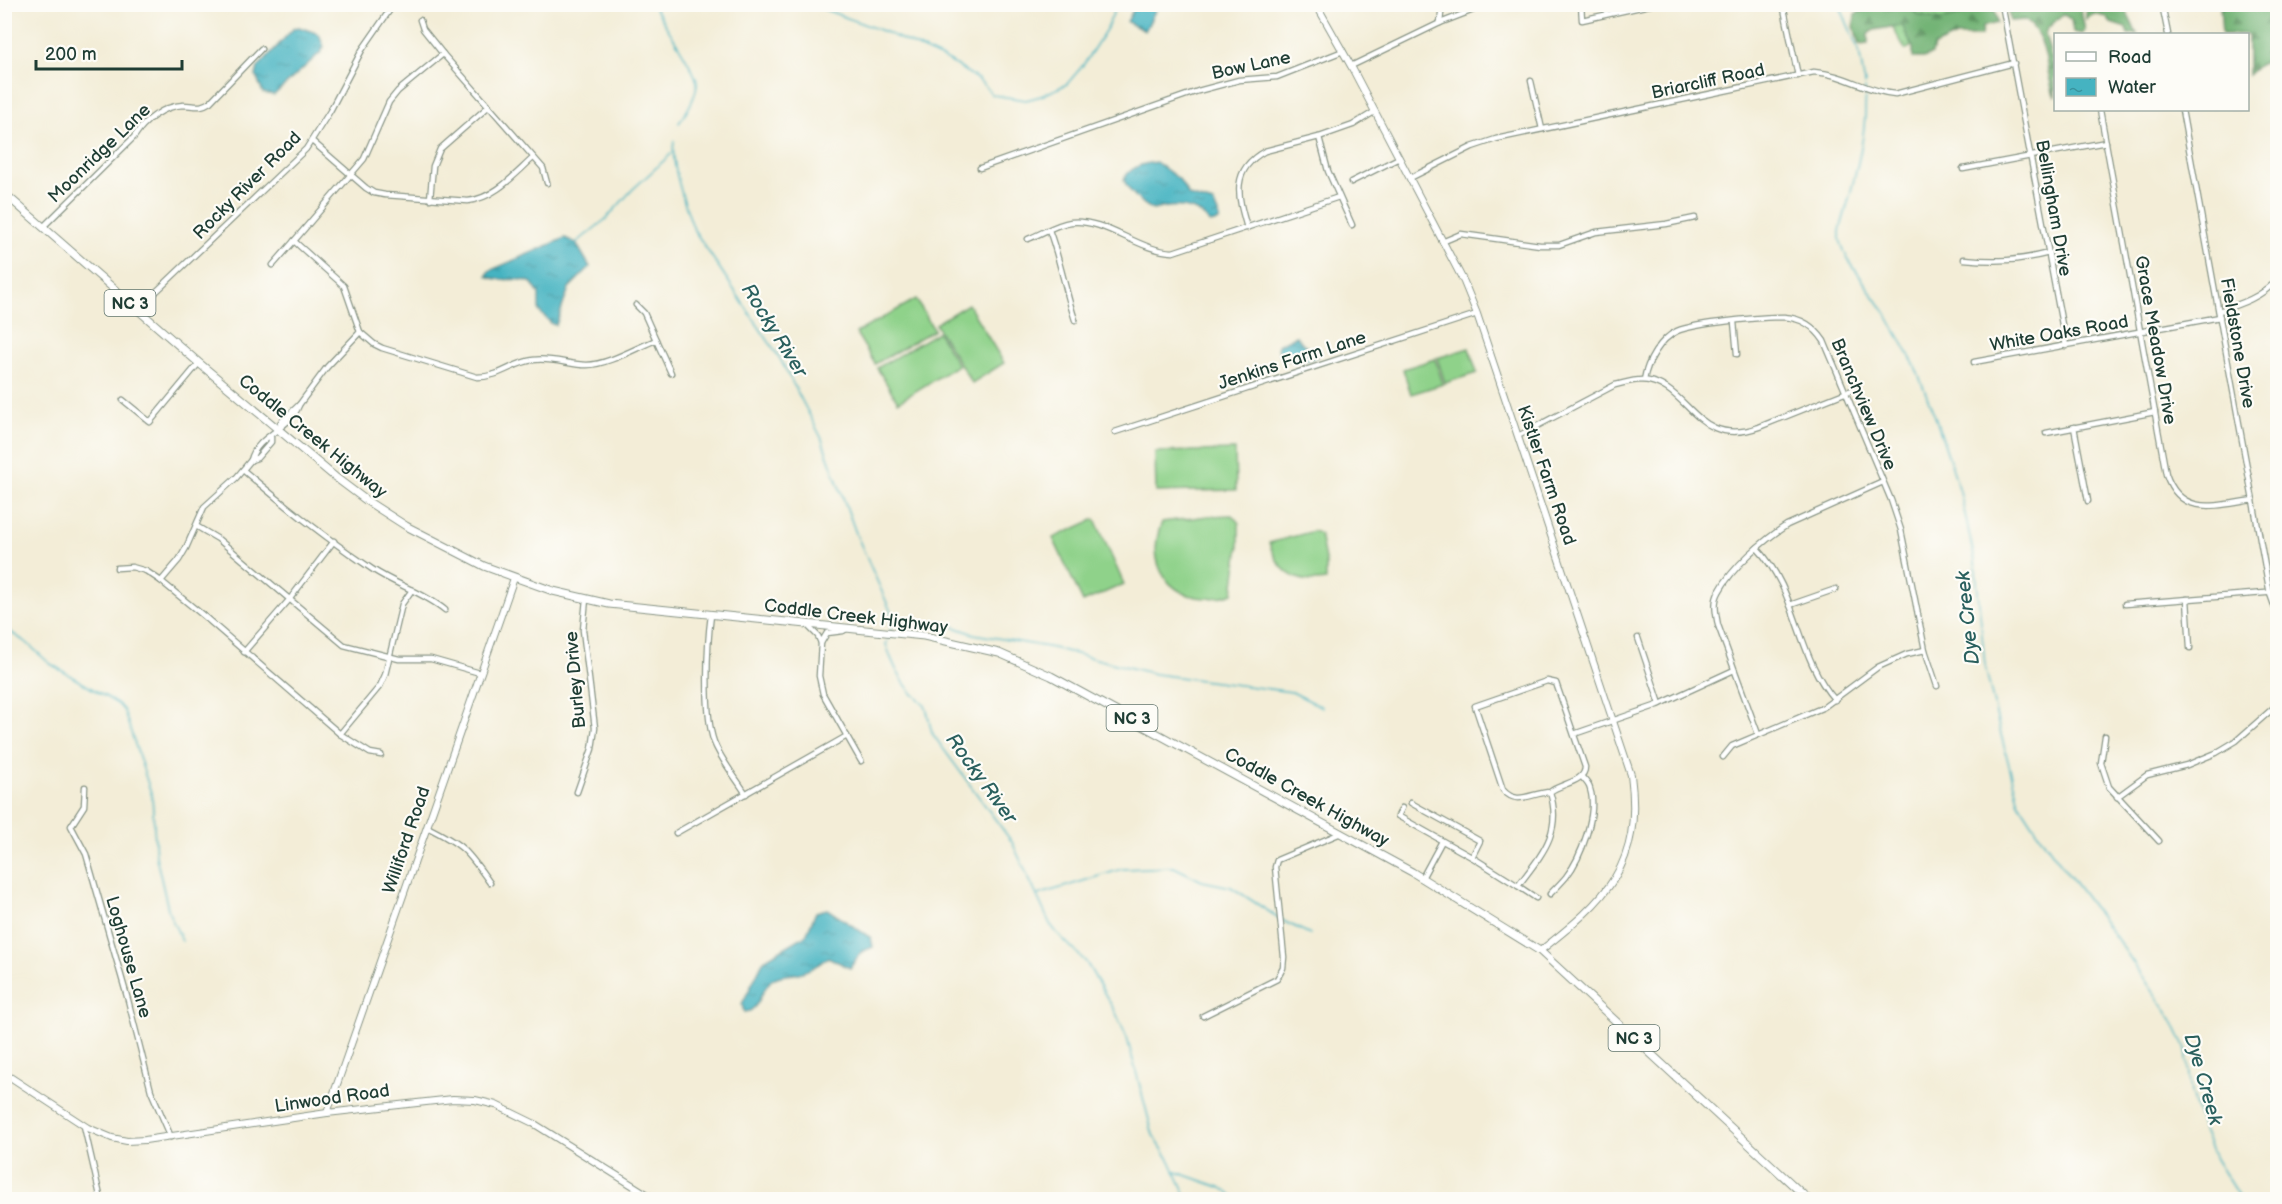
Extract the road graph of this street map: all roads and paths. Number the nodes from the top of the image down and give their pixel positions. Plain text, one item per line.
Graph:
1 (394, 4) edge
2 (1316, 4) edge
3 (1442, 4) edge
4 (1489, 4) edge
5 (1581, 4) edge
6 (1654, 4) edge
7 (1783, 4) edge
8 (2002, 4) edge
9 (2162, 4) edge
10 (420, 20) dead end
11 (1440, 23) junction
12 (2168, 33) edge
13 (261, 49) dead end
14 (1343, 51) junction
15 (443, 54) junction
16 (2014, 63) junction
17 (1351, 66) junction
18 (1798, 76) junction
19 (1531, 81) dead end
20 (489, 106) junction
21 (2100, 111) edge
22 (2182, 111) edge
23 (1374, 112) junction
24 (1542, 129) junction
25 (1319, 137) junction
26 (312, 141) junction
27 (2106, 142) junction
28 (2031, 156) junction
29 (534, 158) junction
30 (1399, 158) junction
31 (980, 168) dead end
32 (1963, 169) dead end
33 (351, 174) junction
34 (1410, 178) junction
35 (1351, 182) dead end
36 (546, 183) dead end
37 (4, 193) edge
38 (1339, 197) junction
39 (430, 199) junction
40 (1695, 218) dead end
41 (1352, 225) dead end
42 (43, 227) junction
43 (1247, 228) junction
44 (1049, 230) junction
45 (1028, 239) dead end
46 (294, 241) junction
47 (1442, 242) junction
48 (2049, 253) junction
49 (1964, 259) dead end
50 (273, 264) dead end
51 (2277, 279) edge
52 (636, 305) dead end
53 (138, 310) junction
54 (1477, 314) junction
55 (2219, 314) junction
56 (1075, 320) dead end
57 (1734, 322) junction
58 (360, 332) junction
59 (2141, 332) junction
60 (656, 340) junction
61 (2066, 346) junction
62 (1737, 354) dead end
63 (1974, 362) dead end
64 (199, 363) junction
65 (671, 373) dead end
66 (1644, 380) junction
67 (1857, 388) dead end
68 (1845, 393) junction
69 (123, 400) dead end
70 (2155, 412) junction
71 (2074, 427) junction
72 (280, 428) junction
73 (1115, 432) dead end
74 (2046, 433) dead end
75 (1518, 436) junction
76 (243, 470) junction
77 (1883, 482) junction
78 (2253, 500) junction
79 (2088, 501) dead end
80 (196, 526) junction
81 (334, 542) junction
82 (1757, 548) junction
83 (117, 568) dead end
84 (514, 578) junction
85 (160, 581) junction
86 (1836, 589) dead end
87 (412, 590) junction
88 (2277, 592) edge
89 (2270, 594) junction
90 (586, 599) junction
91 (2187, 599) junction
92 (289, 600) junction
93 (2125, 604) dead end
94 (1790, 605) junction
95 (445, 610) dead end
96 (711, 615) junction
97 (2277, 616) edge
98 (805, 623) junction
99 (849, 628) junction
100 (1638, 638) dead end
101 (821, 643) junction
102 (2190, 648) dead end
103 (1925, 650) junction
104 (244, 652) junction
105 (389, 657) junction
106 (1734, 670) junction
107 (480, 673) junction
108 (1937, 686) dead end
109 (1835, 700) junction
110 (1660, 704) junction
111 (2277, 704) edge
112 (1613, 720) junction
113 (340, 734) junction
114 (1575, 734) junction
115 (1758, 734) junction
116 (847, 736) junction
117 (2105, 736) dead end
118 (381, 755) dead end
119 (1723, 757) dead end
120 (861, 761) dead end
121 (1582, 777) junction
122 (85, 787) dead end
123 (577, 792) dead end
124 (1550, 792) junction
125 (746, 794) junction
126 (2117, 797) junction
127 (1412, 803) dead end
128 (1402, 808) dead end
129 (427, 827) junction
130 (676, 833) dead end
131 (1341, 833) junction
132 (1442, 841) junction
133 (2159, 841) dead end
134 (1472, 857) junction
135 (1422, 878) junction
136 (490, 883) dead end
137 (1518, 886) junction
138 (1550, 894) dead end
139 (1536, 898) dead end
140 (1539, 951) junction
141 (1203, 1016) dead end
142 (4, 1073) edge
143 (327, 1113) junction
144 (84, 1125) junction
145 (171, 1137) junction
146 (101, 1200) edge
147 (656, 1200) edge
148 (1809, 1200) edge

1 - 26 street, Rocky River Road
2 - 14 street, Kistler Farm Road
3 - 11 street
4 - 11 street
5 - 6 street
7 - 18 street
8 - 16 street, Bellingham Drive
9 - 12 street
10 - 15 street
11 - 17 street
13 - 42 street, Moonridge Lane
14 - 17 street, Kistler Farm Road
14 - 31 street, Bow Lane
15 - 20 street
15 - 33 street
16 - 18 street, Briarcliff Road
16 - 28 street, Bellingham Drive
17 - 23 street, Kistler Farm Road
18 - 24 street, Briarcliff Road
19 - 24 street
20 - 29 street
20 - 39 street
21 - 27 street, Grace Meadow Drive
22 - 55 street, Fieldstone Drive
23 - 25 street
23 - 30 street, Kistler Farm Road
24 - 34 street, Briarcliff Road
25 - 38 street
25 - 43 street
26 - 33 street
26 - 53 street, Rocky River Road
27 - 28 street
27 - 59 street, Grace Meadow Drive
28 - 32 street
28 - 48 street, Bellingham Drive
29 - 36 street
29 - 39 street
30 - 34 street, Kistler Farm Road
30 - 35 street
33 - 39 street
33 - 46 street
34 - 47 street, Kistler Farm Road
37 - 42 main road, Coddle Creek Highway / NC 3
38 - 41 street
38 - 43 street
40 - 47 street
42 - 53 main road, Coddle Creek Highway / NC 3
43 - 44 street
44 - 45 street
44 - 56 street
46 - 50 street
46 - 58 street
47 - 54 street, Kistler Farm Road
48 - 49 street
48 - 61 street, Bellingham Drive
51 - 55 street, White Oaks Road
52 - 60 street
53 - 64 main road, Coddle Creek Highway / NC 3
54 - 73 street, Jenkins Farm Lane
54 - 75 street, Kistler Farm Road
55 - 59 street, White Oaks Road
55 - 78 street, Fieldstone Drive
57 - 62 street
57 - 66 street, Branchview Drive
57 - 68 street, Branchview Drive
58 - 60 street
58 - 72 street
59 - 61 street, White Oaks Road
59 - 70 street, Grace Meadow Drive
60 - 65 street
61 - 63 street, White Oaks Road
64 - 69 street
64 - 72 main road, Coddle Creek Highway / NC 3
66 - 68 street
66 - 75 street
67 - 68 street
68 - 77 street, Branchview Drive
70 - 71 street
70 - 78 street, Grace Meadow Drive
71 - 74 street
71 - 79 street
72 - 76 street
72 - 84 main road, Coddle Creek Highway / NC 3
75 - 112 street, Kistler Farm Road
76 - 80 street
76 - 81 street
77 - 82 street
77 - 103 street, Branchview Drive
78 - 89 street, Fieldstone Drive
80 - 85 street
80 - 92 street
81 - 87 street
81 - 92 street
82 - 94 street
82 - 106 street
83 - 85 street
84 - 90 main road, Coddle Creek Highway / NC 3
84 - 107 street, Williford Road
85 - 104 street
86 - 94 street
87 - 95 street
87 - 105 street
88 - 89 street
89 - 91 street
89 - 97 street, Fieldstone Drive
90 - 96 main road, Coddle Creek Highway / NC 3
90 - 123 street, Burley Drive
91 - 93 street
91 - 102 street
92 - 104 street
92 - 105 street
94 - 109 street
96 - 98 main road, Coddle Creek Highway / NC 3
96 - 125 street
98 - 99 main road, Coddle Creek Highway / NC 3
98 - 101 street
99 - 101 street
99 - 131 main road, Coddle Creek Highway / NC 3
100 - 110 street
101 - 116 street
103 - 108 street, Branchview Drive
103 - 109 street
104 - 113 street
105 - 107 street
105 - 113 street
106 - 110 street
106 - 115 street
107 - 129 street, Williford Road
109 - 115 street
110 - 112 street
111 - 126 street
112 - 114 street
112 - 140 street, Kistler Farm Road
113 - 118 street
114 - 121 street
114 - 124 street
115 - 119 street
116 - 120 street
116 - 125 street
117 - 126 street
121 - 124 street
121 - 138 street
122 - 145 street, Loghouse Lane
124 - 137 street
125 - 130 street
126 - 133 street
127 - 134 street
128 - 132 street
129 - 136 street
129 - 143 street, Williford Road
131 - 135 main road, Coddle Creek Highway / NC 3
131 - 141 street
132 - 134 street
132 - 135 street
134 - 137 street
135 - 140 main road, Coddle Creek Highway / NC 3
137 - 139 street
140 - 148 main road, Coddle Creek Highway / NC 3
142 - 144 street, Linwood Road
143 - 145 street, Linwood Road
143 - 147 street, Linwood Road
144 - 145 street, Linwood Road
144 - 146 street

